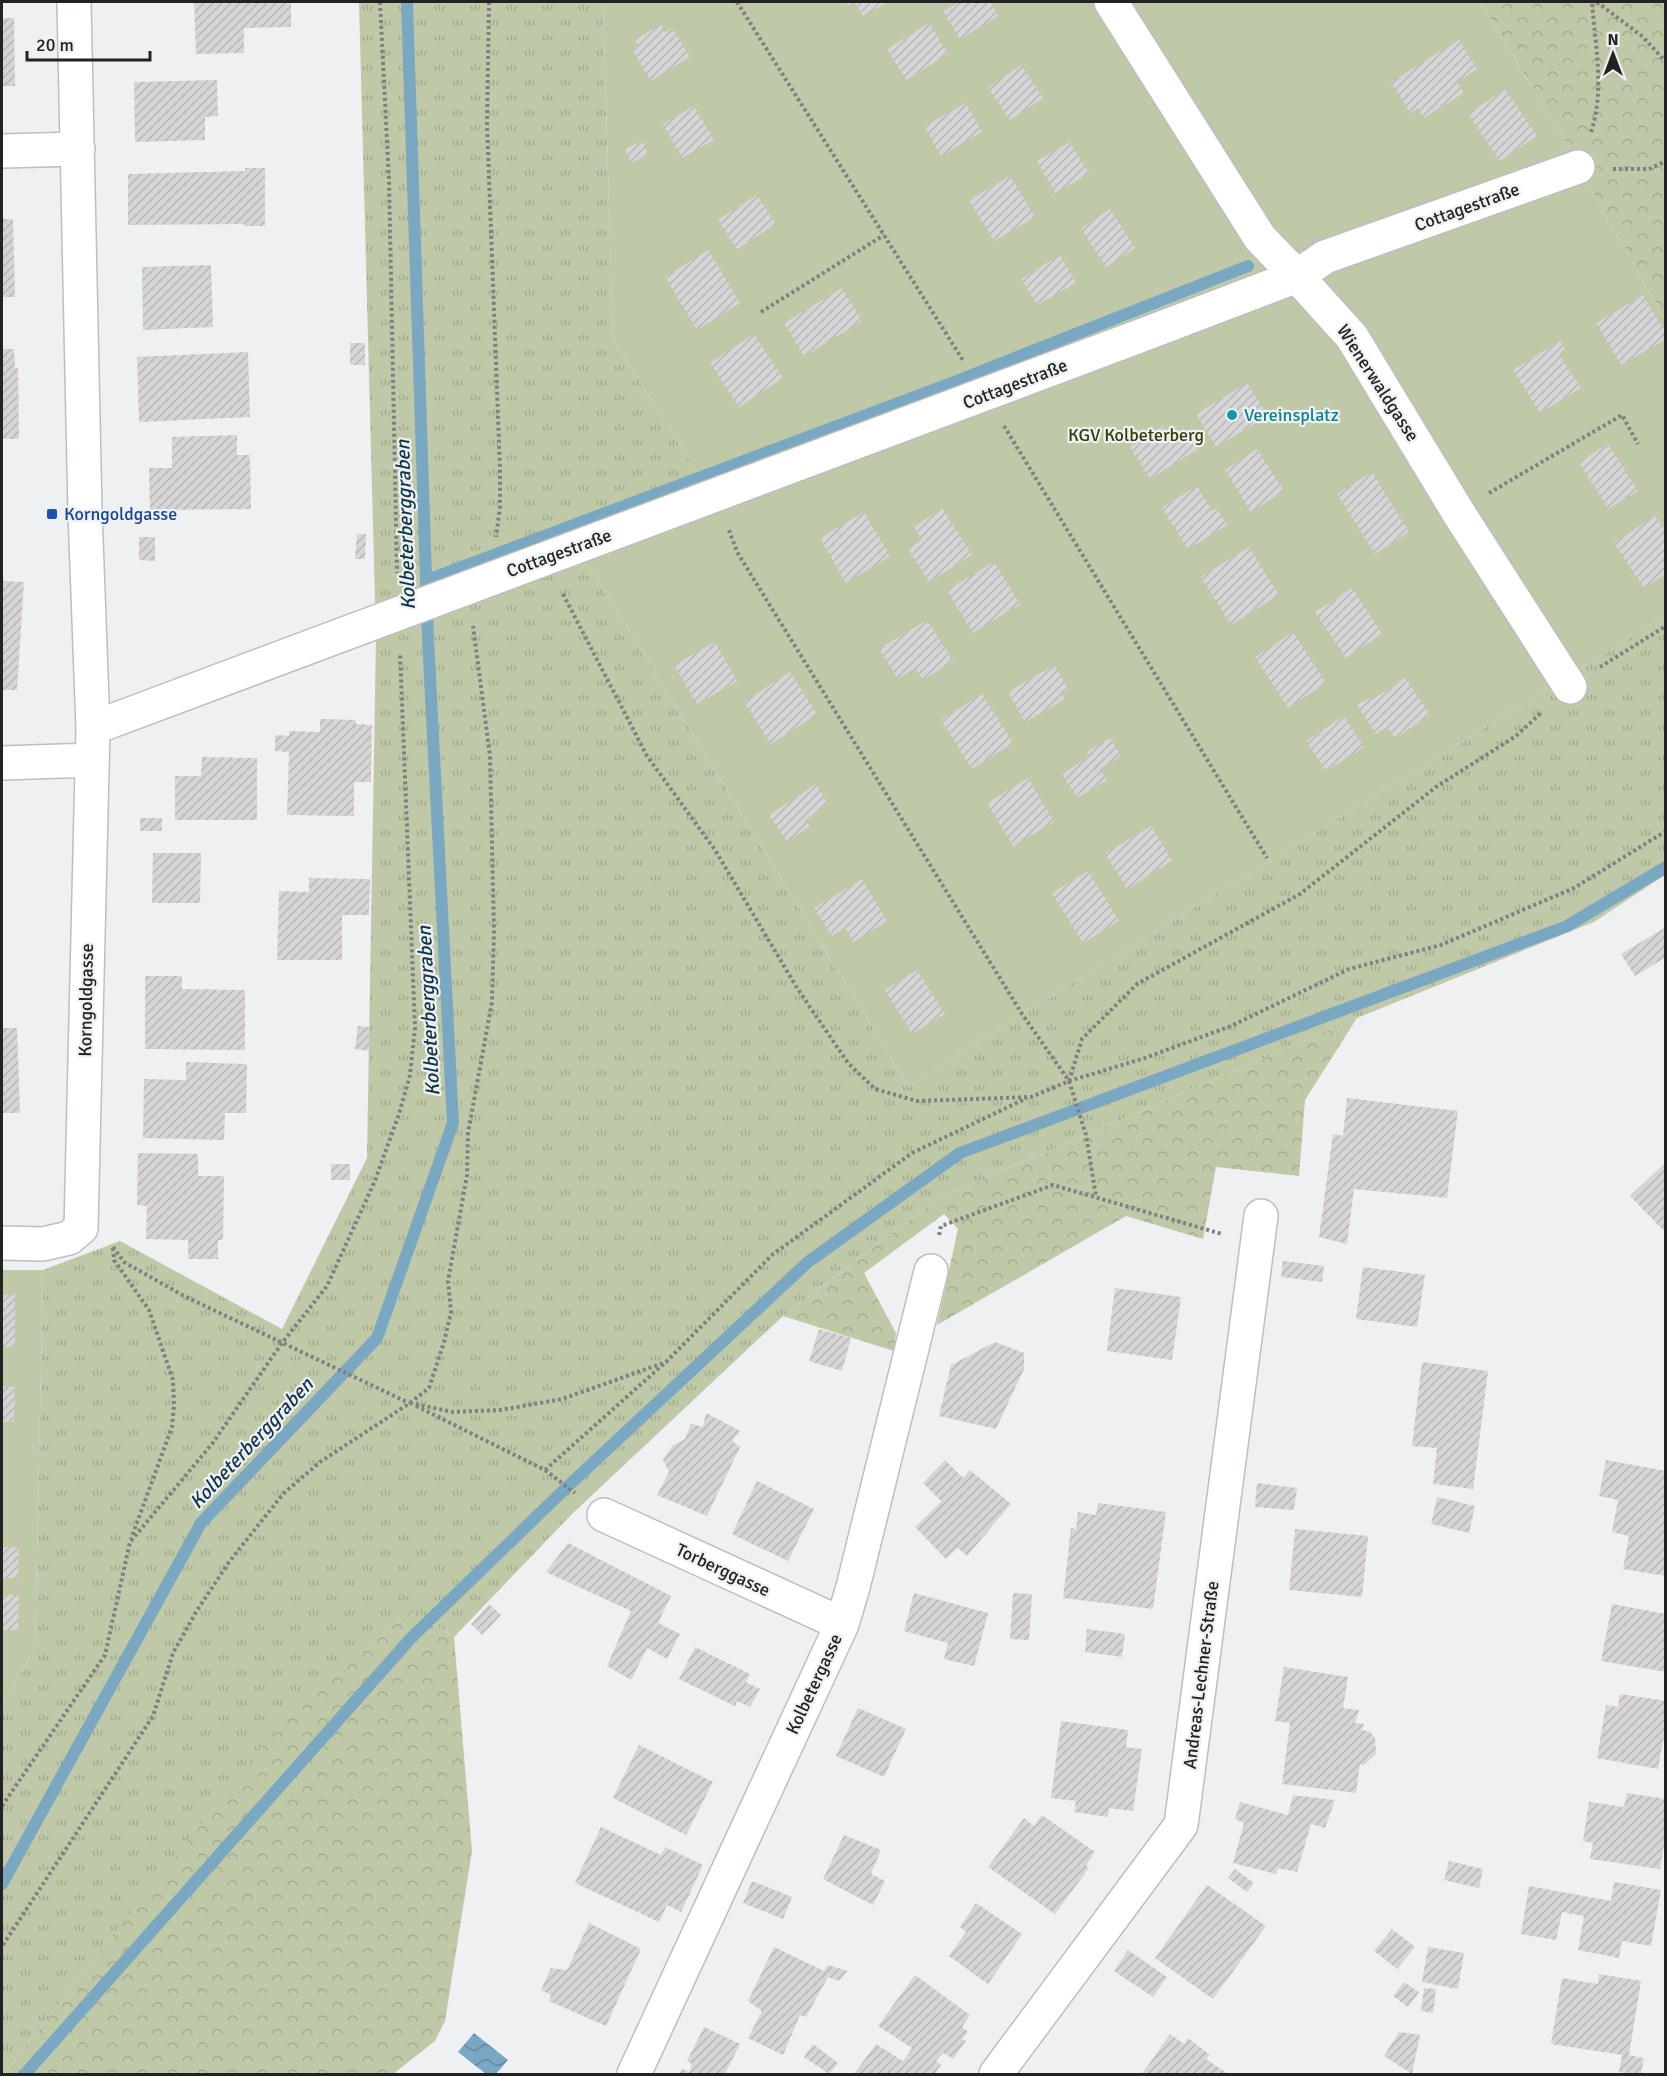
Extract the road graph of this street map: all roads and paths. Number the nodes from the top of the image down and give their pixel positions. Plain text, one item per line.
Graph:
1 (74, 2) edge
2 (380, 2) edge
3 (489, 2) edge
4 (1111, 2) edge
5 (1592, 2) edge
6 (1597, 2) edge
7 (1665, 62) edge
8 (78, 149) junction
9 (2, 151) edge
10 (1665, 161) edge
11 (1578, 167) junction
12 (884, 235) dead end
13 (1297, 276) junction
14 (761, 312) dead end
15 (1638, 444) dead end
16 (716, 496) junction
17 (1458, 512) junction
18 (544, 558) junction
19 (482, 581) junction
20 (398, 613) junction
21 (1665, 626) edge
22 (1570, 687) junction
23 (93, 728) junction
24 (92, 760) junction
25 (2, 763) edge
26 (1665, 831) edge
27 (1069, 1081) junction
28 (1030, 1096) junction
29 (1096, 1196) junction
30 (1259, 1230) joint
31 (2, 1243) edge
32 (931, 1271) joint
33 (282, 1343) junction
34 (666, 1362) junction
35 (410, 1403) junction
36 (545, 1470) junction
37 (604, 1515) joint
38 (130, 1542) junction
39 (842, 1624) junction
40 (2, 1806) edge
41 (3, 1945) edge
42 (634, 2074) edge
43 (996, 2074) edge

1 - 8 street, Korngoldgasse
2 - 20 path
3 - 19 path
4 - 13 street, Wienerwaldgasse
5 - 11 path
6 - 7 path
8 - 9 street
8 - 23 street, Korngoldgasse
10 - 11 path
11 - 13 street, Cottagestraße
12 - 14 path
13 - 16 street, Cottagestraße
13 - 17 street, Wienerwaldgasse
15 - 17 path
16 - 18 street, Cottagestraße
16 - 27 path
17 - 22 street, Wienerwaldgasse
18 - 19 street, Cottagestraße
18 - 28 path
19 - 20 street, Cottagestraße
19 - 35 path
20 - 23 street
20 - 33 path
21 - 22 path
22 - 27 path
23 - 24 street, Korngoldgasse
24 - 25 street
24 - 31 street, Korngoldgasse
26 - 27 path
27 - 28 path
27 - 29 path
28 - 34 path
29 - 30 path
29 - 32 path
30 - 43 street, Andreas-Lechner-Straße
32 - 39 street, Kolbetergasse
33 - 35 path
33 - 38 path
33 - 38 path
34 - 35 path
34 - 36 path
35 - 36 path
35 - 41 path
36 - 37 path
37 - 39 street, Torberggasse
38 - 40 path
39 - 42 street, Kolbetergasse

